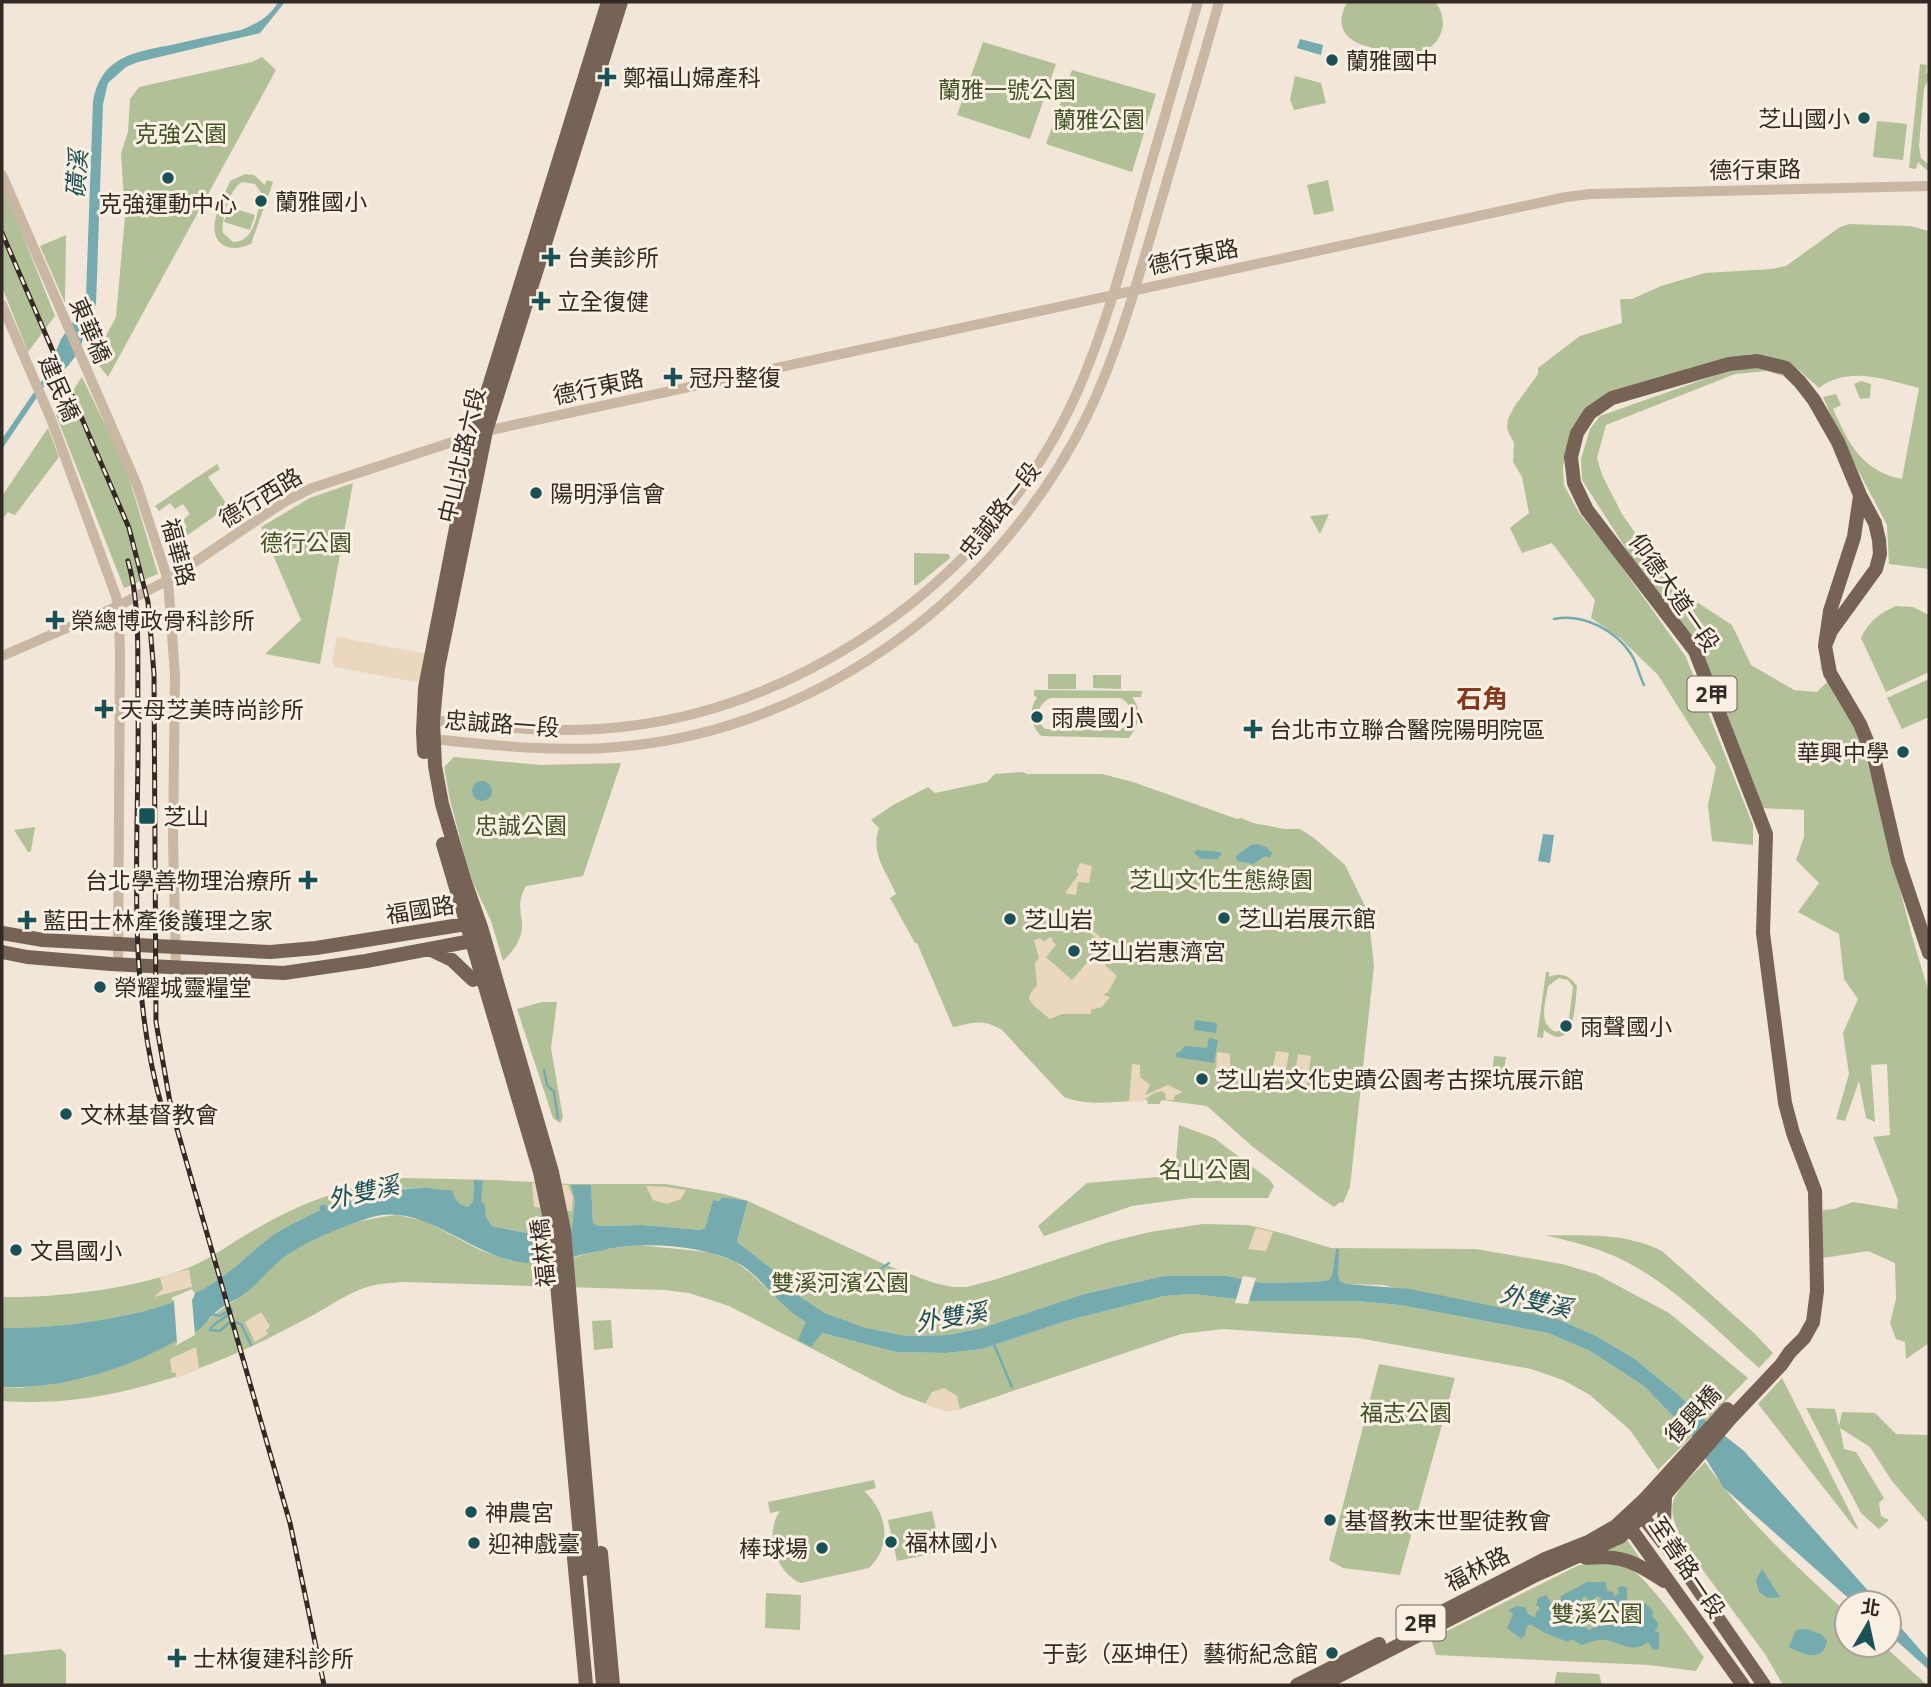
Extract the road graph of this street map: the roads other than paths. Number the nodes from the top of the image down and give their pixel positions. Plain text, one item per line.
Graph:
1 (608, 2) edge
2 (621, 2) edge
3 (1198, 2) edge
4 (1219, 2) edge
5 (2, 175) edge
6 (1929, 186) edge
7 (1135, 290) junction
8 (1113, 295) junction
9 (2, 305) edge
10 (102, 408) joint
11 (480, 433) junction
12 (1860, 495) junction
13 (168, 580) junction
14 (118, 606) junction
15 (1825, 646) junction
16 (2, 656) edge
17 (429, 730) junction
18 (466, 924) junction
19 (481, 927) junction
20 (2, 933) edge
21 (473, 940) junction
22 (118, 945) junction
23 (175, 948) junction
24 (429, 949) junction
25 (5, 950) edge
26 (1929, 953) edge
27 (118, 964) junction
28 (176, 968) junction
29 (473, 980) dead end
30 (492, 985) junction
31 (1755, 1386) joint
32 (1668, 1485) junction
33 (1635, 1520) junction
34 (585, 1525) junction
35 (572, 1543) dead end
36 (601, 1553) dead end
37 (1574, 1559) junction
38 (1684, 1569) junction
39 (1673, 1588) junction
40 (586, 1685) edge
41 (595, 1685) edge
42 (603, 1685) edge
43 (613, 1685) edge
44 (1297, 1685) edge
45 (1321, 1685) edge
46 (1743, 1685) edge
47 (1764, 1685) edge

1 - 11 main road, 中山北路六段
2 - 11 main road, 中山北路六段
3 - 8 street, 忠誠路一段
4 - 7 street, 忠誠路一段
5 - 10 street, 東華橋
6 - 7 street, 德行東路
7 - 8 street, 德行東路
7 - 17 street, 忠誠路一段
8 - 11 street, 德行東路
8 - 17 street, 忠誠路一段
9 - 14 street, 建民橋
10 - 13 street, 福華路
11 - 13 street, 德行西路
11 - 17 main road, 中山北路六段
12 - 15 main road
12 - 15 main road, 仰德大道一段 / 2甲
12 - 31 main road, 仰德大道一段 / 2甲
13 - 14 street, 德行西路
13 - 23 street, 福華路
14 - 16 street, 德行西路
14 - 22 street
15 - 26 main road
17 - 18 main road, 中山北路六段
17 - 19 main road, 中山北路六段
18 - 19 main road, 福國路
18 - 21 main road, 中山北路六段
18 - 23 main road, 福國路
19 - 21 main road, 福國路
19 - 30 main road, 中山北路六段
20 - 22 main road, 福國路
21 - 24 main road, 福國路
21 - 30 main road, 中山北路六段
22 - 23 main road, 福國路
22 - 27 street
23 - 28 street, 福華路
24 - 28 main road, 福國路
24 - 29 main road
25 - 27 main road, 福國路
27 - 28 main road, 福國路
30 - 34 main road, 福林橋
31 - 32 main road, 復興橋 / 2甲
32 - 33 main road, 福林路 / 2甲
32 - 38 main road
33 - 37 main road, 福林路 / 2甲
33 - 38 main road, 至善路一段
33 - 39 main road, 至善路一段
33 - 44 main road, 福林路 / 2甲
34 - 41 main road
34 - 42 main road
35 - 40 main road
36 - 43 main road
37 - 39 main road
37 - 45 main road, 福林路 / 2甲
38 - 47 main road, 至善路一段
39 - 46 main road, 至善路一段

